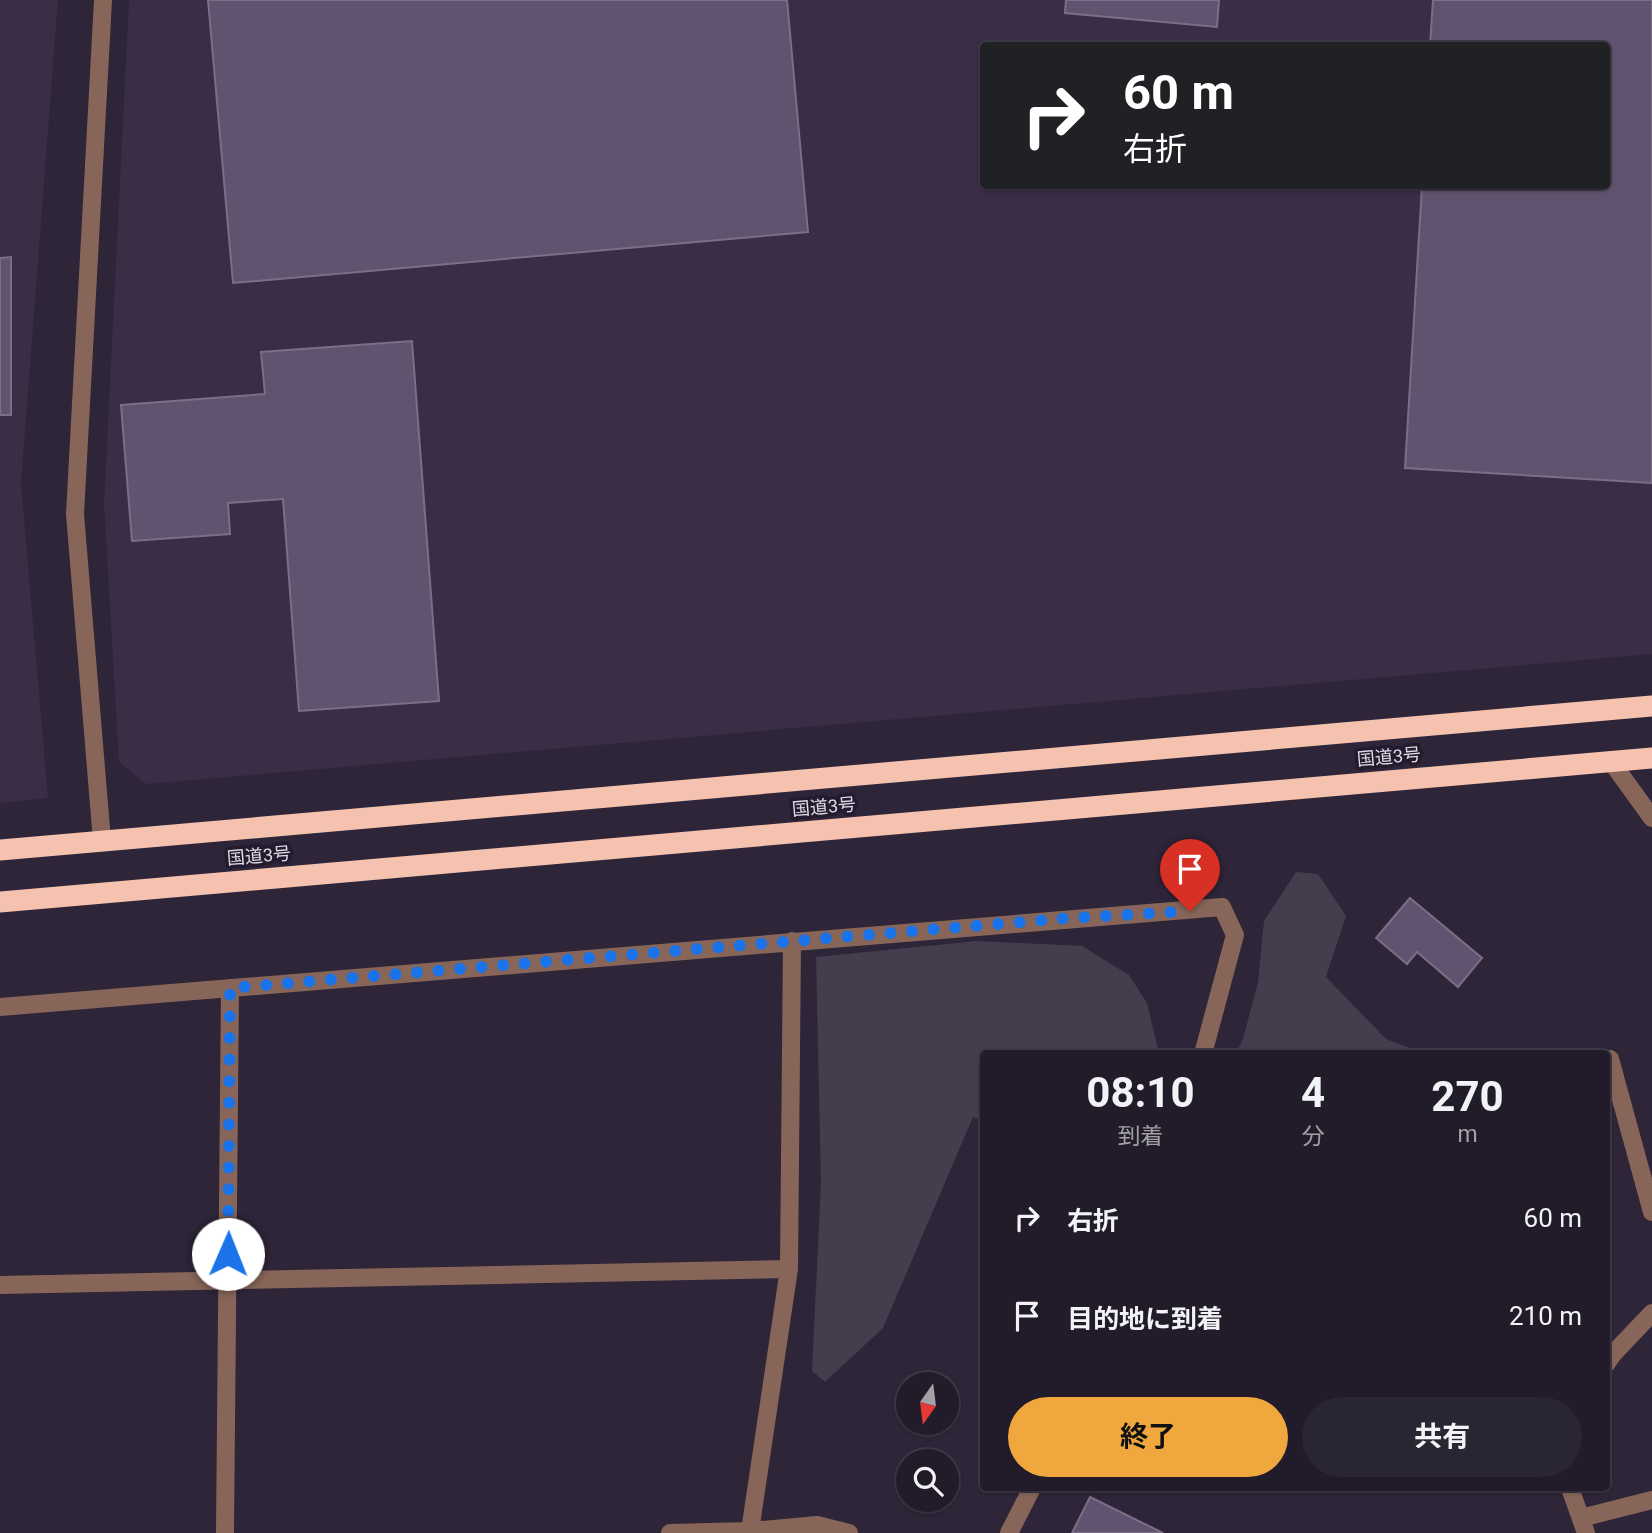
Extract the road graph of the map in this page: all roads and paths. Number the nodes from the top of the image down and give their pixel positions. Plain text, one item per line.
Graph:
1 (103, 0) edge
2 (1652, 706) edge
3 (1652, 758) edge
4 (1610, 760) junction
5 (1652, 818) edge
6 (102, 841) junction
7 (0, 850) edge
8 (0, 902) edge
9 (792, 941) junction
10 (230, 988) junction
11 (0, 1007) edge
12 (1204, 1050) edge
13 (1611, 1059) dead end
14 (1652, 1212) edge
15 (789, 1269) junction
16 (227, 1281) junction
17 (0, 1285) edge
18 (1652, 1313) edge
19 (1610, 1358) edge
20 (1030, 1491) edge
21 (1571, 1491) edge
22 (1652, 1500) edge
23 (1583, 1526) edge
24 (750, 1531) edge
25 (225, 1533) edge
26 (670, 1533) edge
27 (849, 1533) edge
28 (1009, 1533) edge

1 - 6 street
2 - 6 highway, 国道3号
3 - 4 highway, 国道3号
4 - 5 street
4 - 8 highway, 国道3号
6 - 7 highway, 国道3号
9 - 10 street
9 - 12 street
9 - 15 street
10 - 11 street
10 - 16 street
13 - 14 street
15 - 16 street
15 - 24 street
16 - 17 street
16 - 25 street
18 - 19 street
20 - 28 street
21 - 23 street
22 - 23 street
24 - 26 street
24 - 27 street

